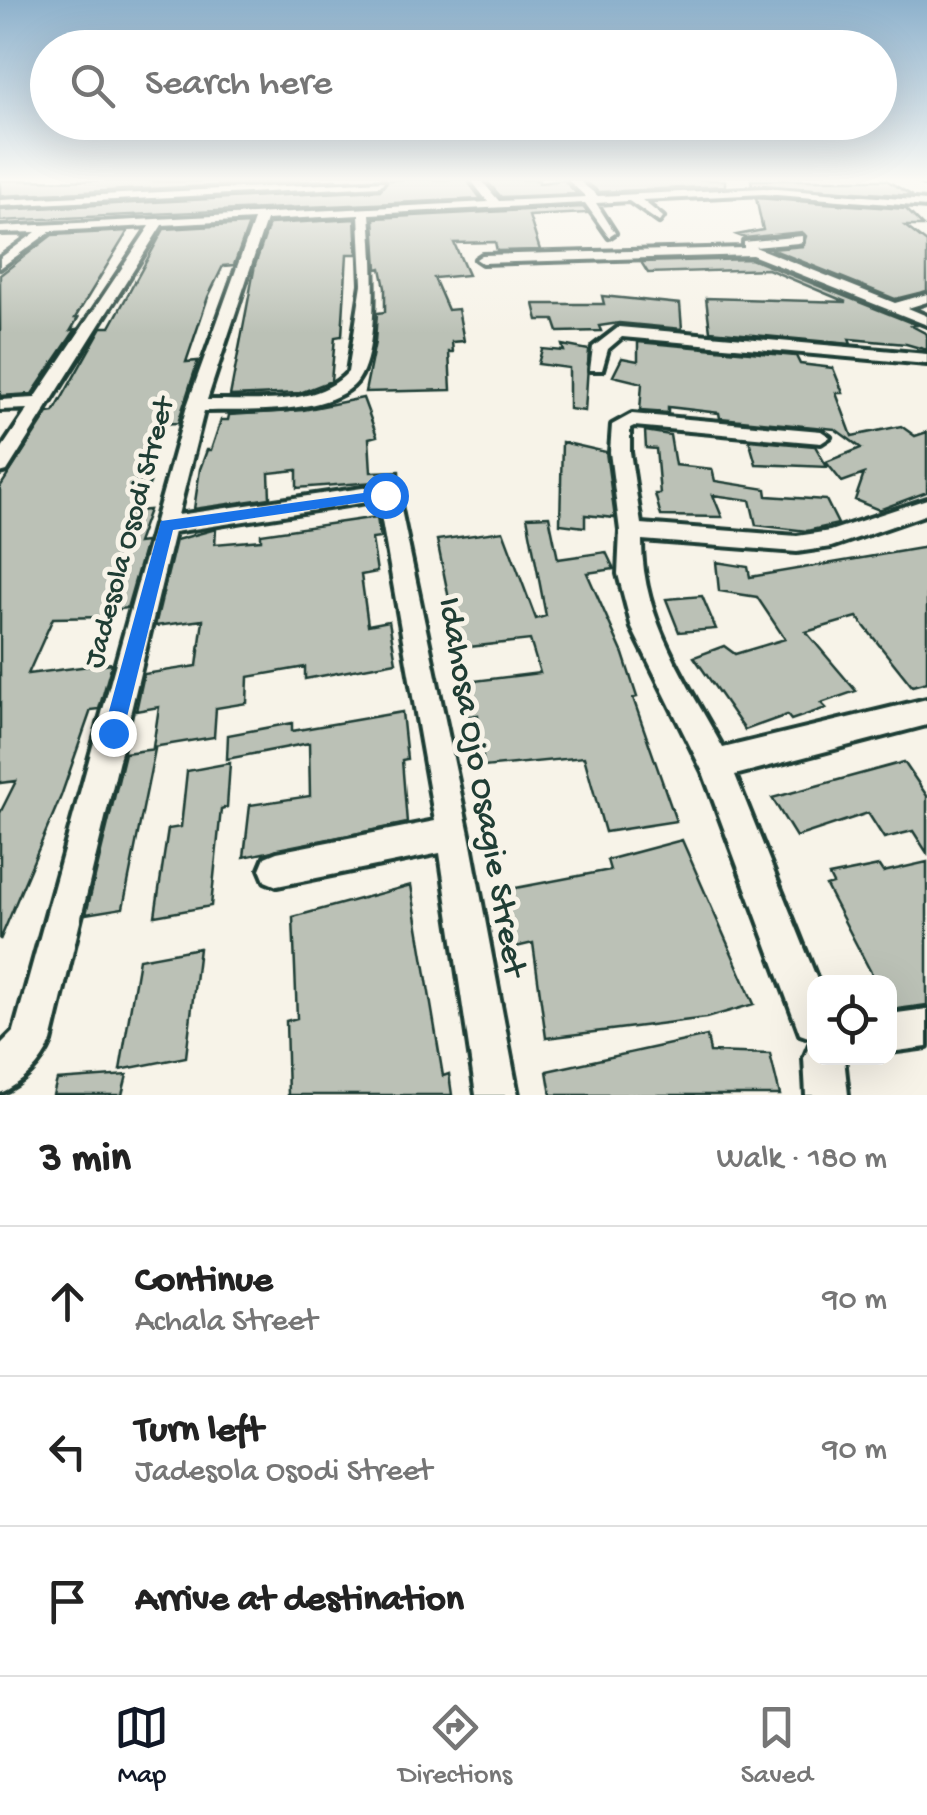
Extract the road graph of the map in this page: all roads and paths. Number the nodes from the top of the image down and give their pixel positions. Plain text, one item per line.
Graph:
1 (45, 231) edge
2 (153, 231) edge
3 (264, 231) edge
4 (365, 231) edge
5 (798, 239) dead end
6 (754, 252) junction
7 (482, 259) dead end
8 (0, 264) edge
9 (927, 298) edge
10 (897, 307) junction
11 (927, 320) edge
12 (927, 359) edge
13 (596, 368) dead end
14 (40, 403) junction
15 (0, 405) edge
16 (196, 406) junction
17 (821, 436) dead end
18 (0, 466) edge
19 (927, 506) edge
20 (167, 526) junction
21 (631, 531) junction
22 (927, 712) edge
23 (716, 765) junction
24 (453, 834) junction
25 (277, 869) dead end
26 (807, 1002) edge
27 (927, 1028) edge
28 (897, 1032) edge
29 (825, 1065) edge
30 (0, 1073) edge
31 (497, 1095) edge
32 (827, 1095) edge

1 - 8 street
2 - 14 street
3 - 16 street, Jadesola Osodi Street
4 - 16 street
5 - 6 street
6 - 7 street
6 - 10 street
9 - 10 street
10 - 11 street
12 - 13 street
14 - 15 street
14 - 18 street
16 - 20 street, Jadesola Osodi Street
17 - 21 street
19 - 21 street
20 - 24 street, Idahosa Ojo Osagie Street
20 - 30 street, Jadesola Osodi Street
21 - 23 street
22 - 23 street
23 - 26 street
24 - 25 street
24 - 31 street, Idahosa Ojo Osagie Street
27 - 28 street
29 - 32 street

